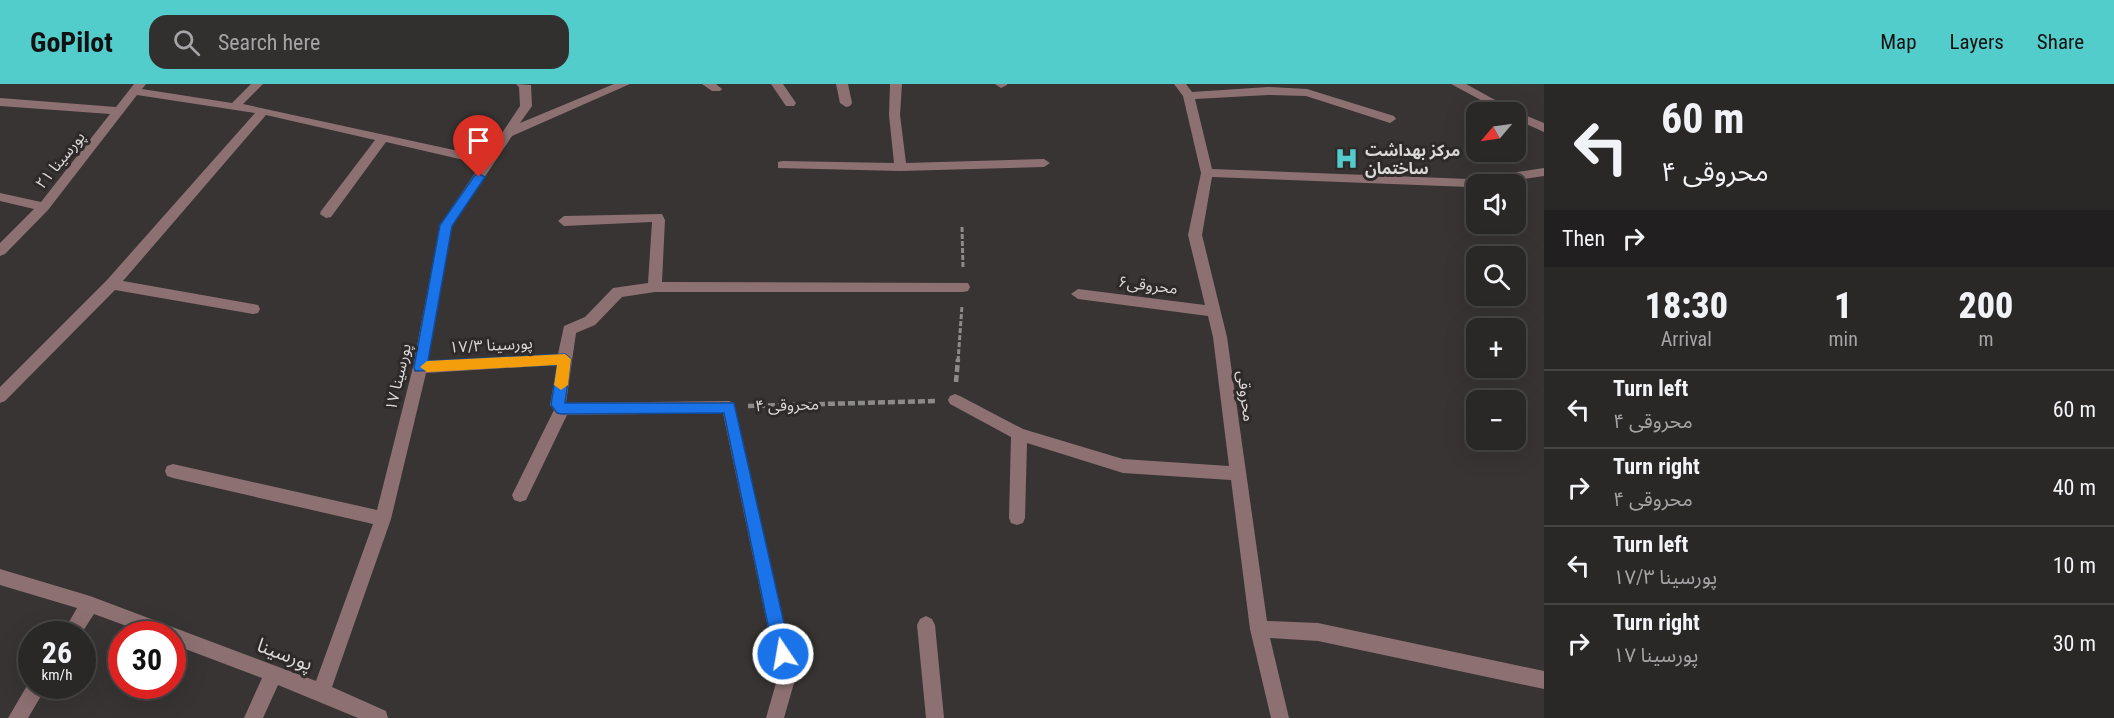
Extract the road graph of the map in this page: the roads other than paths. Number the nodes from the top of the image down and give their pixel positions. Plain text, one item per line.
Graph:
1 (256, 84) edge
2 (522, 84) edge
3 (624, 84) edge
4 (777, 84) edge
5 (842, 84) edge
6 (896, 84) edge
7 (1457, 84) edge
8 (137, 87) edge
9 (1184, 90) edge
10 (0, 102) edge
11 (1492, 102) edge
12 (790, 103) dead end
13 (846, 104) dead end
14 (235, 106) junction
15 (120, 111) junction
16 (263, 111) junction
17 (1390, 119) dead end
18 (1526, 120) edge
19 (1544, 128) edge
20 (508, 133) junction
21 (383, 138) junction
22 (490, 162) junction
23 (1044, 163) dead end
24 (782, 165) dead end
25 (901, 167) junction
26 (1544, 172) edge
27 (1207, 173) junction
28 (0, 197) edge
29 (44, 207) junction
30 (326, 214) dead end
31 (564, 221) dead end
32 (0, 251) edge
33 (112, 284) junction
34 (655, 287) junction
35 (963, 287) road end
36 (1078, 294) dead end
37 (253, 309) dead end
38 (1213, 311) junction
39 (565, 359) junction
40 (420, 367) junction
41 (0, 397) edge
42 (955, 400) road end
43 (562, 409) junction
44 (1019, 434) junction
45 (173, 471) dead end
46 (1237, 473) junction
47 (520, 495) dead end
48 (1017, 518) dead end
49 (383, 519) junction
50 (0, 578) edge
51 (90, 604) junction
52 (79, 621) edge
53 (134, 621) edge
54 (926, 625) dead end
55 (1259, 629) junction
56 (186, 641) edge
57 (273, 674) junction
58 (1544, 680) edge
59 (321, 692) junction
60 (29, 699) edge
61 (17, 718) edge
62 (253, 718) edge
63 (379, 718) edge
64 (775, 718) edge
65 (935, 718) edge
66 (1280, 718) edge

1 - 14 street
2 - 20 street, پورسینا ۱۷
3 - 20 street
4 - 12 street
5 - 13 street
6 - 25 street
7 - 11 street
8 - 14 street
8 - 15 street, پورسینا ۲۱
9 - 17 street
9 - 27 street, محروقی
10 - 15 street
14 - 16 street
15 - 29 street, پورسینا ۲۱
16 - 21 street
16 - 33 street
18 - 19 street
20 - 22 street, پورسینا ۱۷
21 - 22 street
21 - 30 street
22 - 40 street, پورسینا ۱۷
23 - 25 street
24 - 25 street
26 - 27 street
27 - 38 street, محروقی
28 - 29 street
29 - 32 street, پورسینا ۲۱
31 - 34 street
33 - 37 street
33 - 41 street
34 - 35 street
34 - 39 street
36 - 38 street, محروقی۶
38 - 46 street, محروقی
39 - 40 street, پورسینا ۱۷/۳
39 - 43 street
40 - 49 street, پورسینا ۱۷
42 - 44 street
43 - 47 street
43 - 64 street
44 - 46 street
44 - 48 street
45 - 49 street
46 - 55 street, محروقی
49 - 59 street, پورسینا ۱۷
50 - 51 street, پورسینا
51 - 52 street
51 - 53 street, پورسینا
54 - 65 street
55 - 58 street
55 - 66 street, محروقی
56 - 57 street, پورسینا
57 - 59 street, پورسینا
57 - 62 street
59 - 63 street, پورسینا
60 - 61 street

